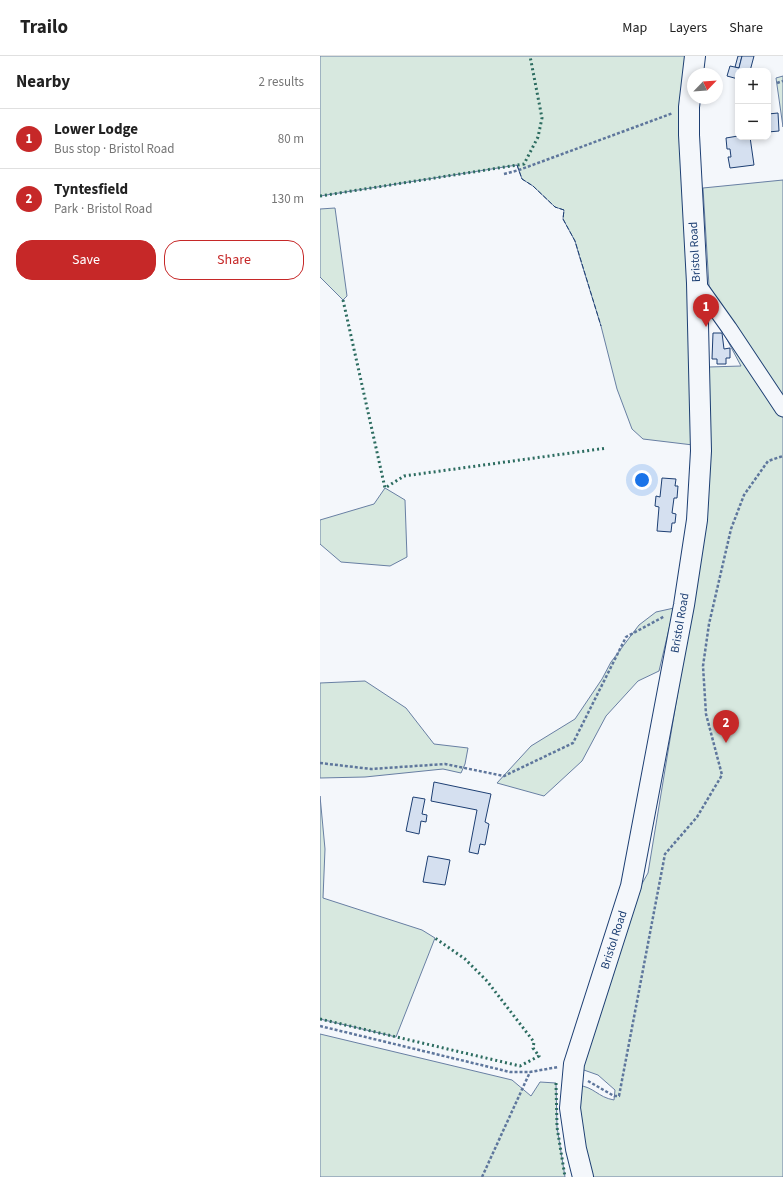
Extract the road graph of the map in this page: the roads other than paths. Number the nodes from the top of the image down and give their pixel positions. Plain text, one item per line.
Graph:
1 (695, 56) edge
2 (697, 283) junction
3 (783, 409) edge
4 (583, 1177) edge

1 - 2 main road, Bristol Road
2 - 3 lane
2 - 4 main road, Bristol Road

